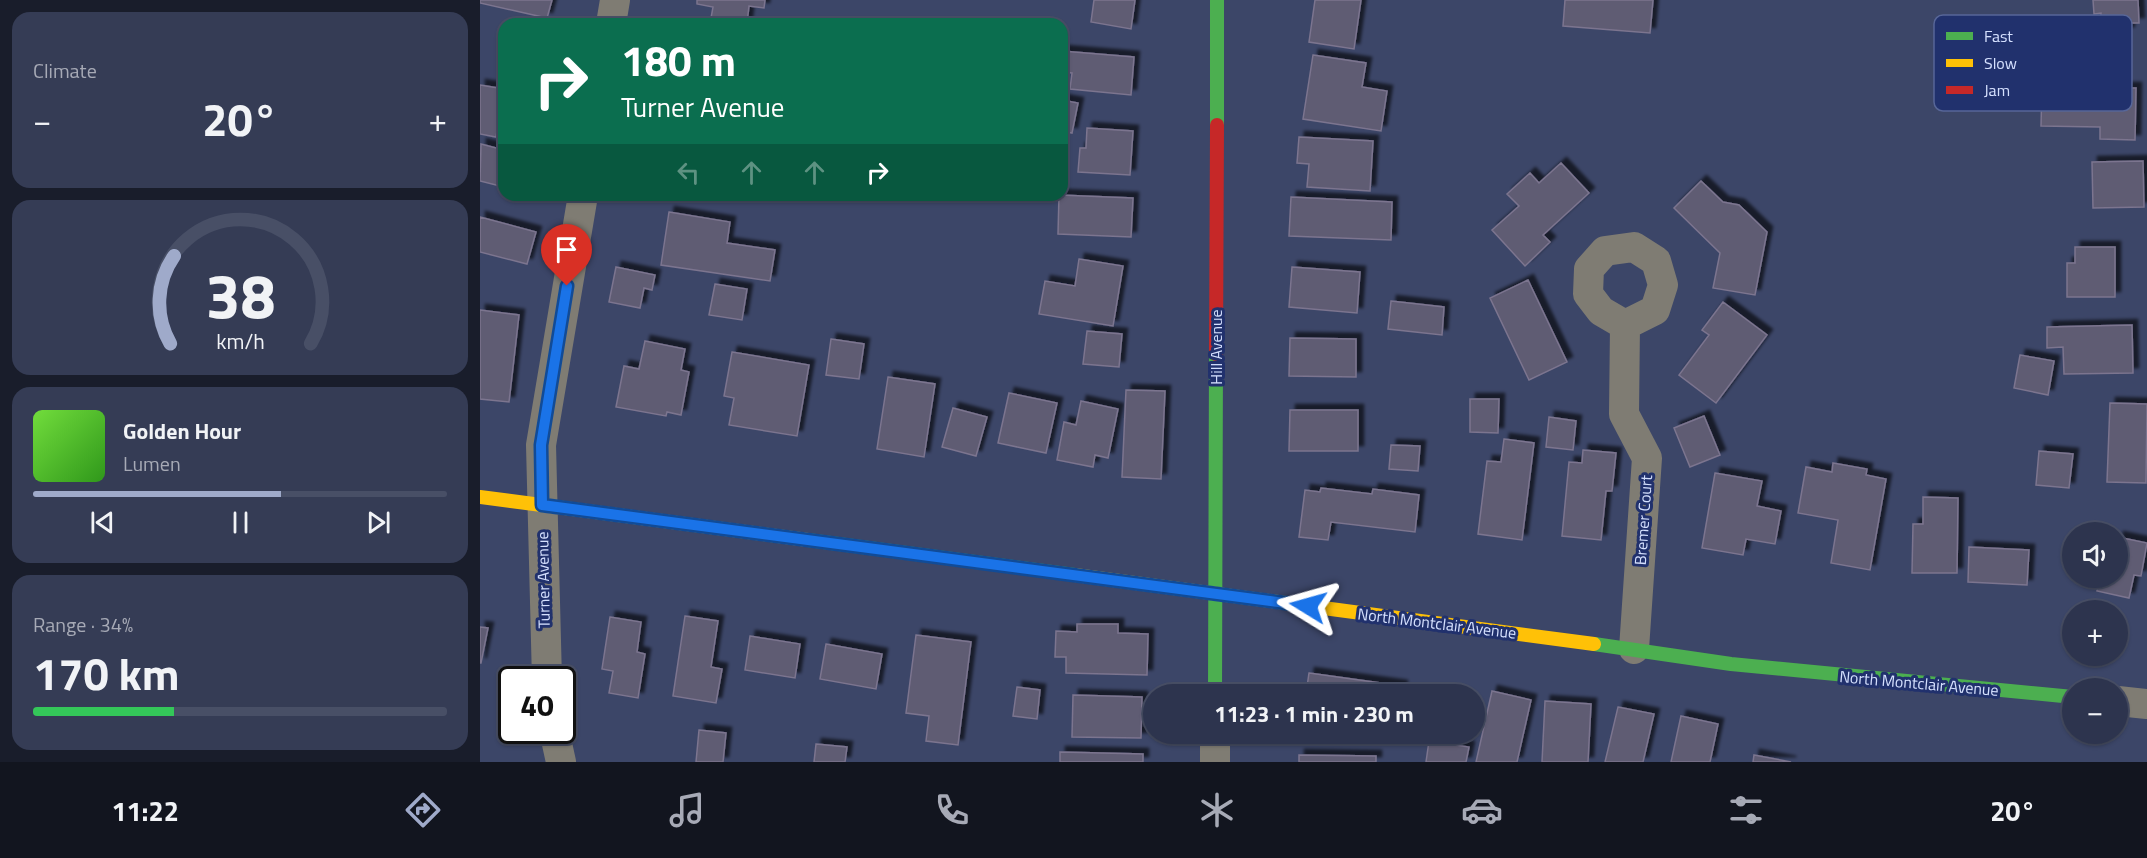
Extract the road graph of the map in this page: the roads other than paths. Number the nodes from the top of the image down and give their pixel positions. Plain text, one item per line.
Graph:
1 (615, 0) edge
2 (1217, 0) edge
3 (612, 18) edge
4 (582, 201) edge
5 (1625, 325) dead end
6 (480, 497) edge
7 (542, 505) junction
8 (1215, 594) junction
9 (1634, 649) junction
10 (547, 666) edge
11 (1215, 684) edge
12 (2062, 696) edge
13 (2128, 702) edge
14 (2147, 704) edge
15 (557, 744) edge
16 (1215, 744) edge
17 (561, 762) edge
18 (1215, 762) edge

1 - 3 street
2 - 8 street, Hill Avenue
4 - 7 street, Turner Avenue
5 - 9 street, Bremer Court
6 - 7 street, North Montclair Avenue
7 - 8 street, North Montclair Avenue
7 - 10 street, Turner Avenue
8 - 9 street, North Montclair Avenue
8 - 11 street, Hill Avenue
9 - 12 street, North Montclair Avenue
13 - 14 street
15 - 17 street
16 - 18 street

